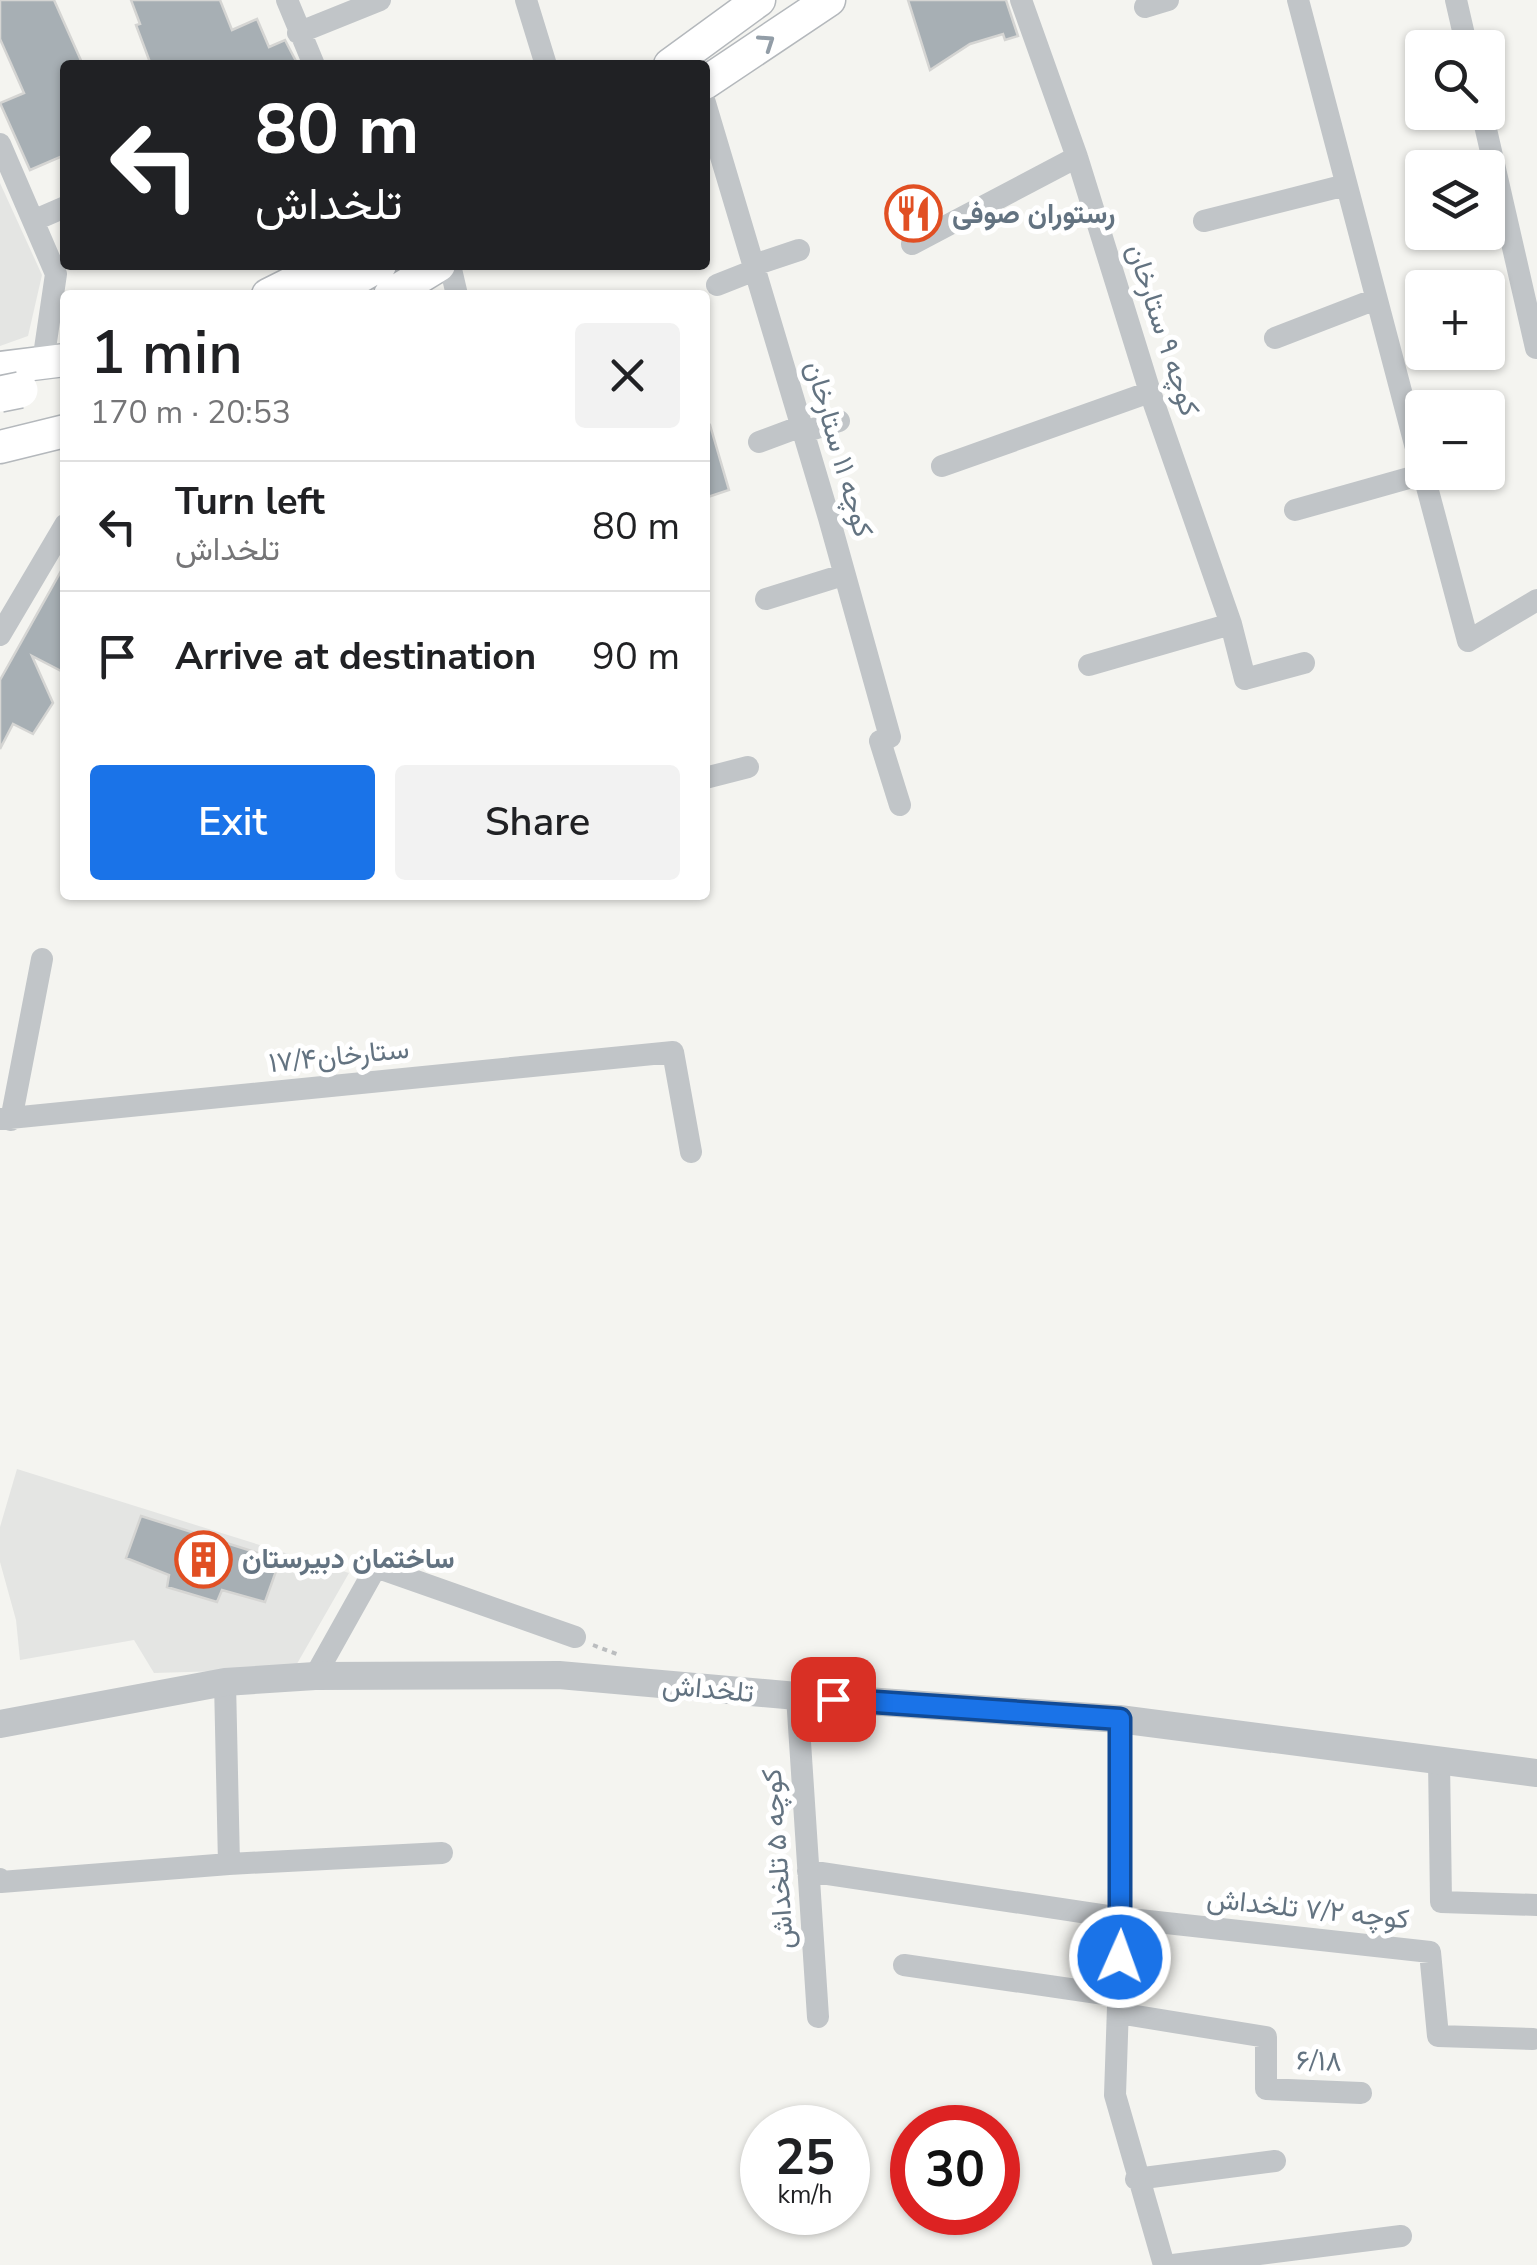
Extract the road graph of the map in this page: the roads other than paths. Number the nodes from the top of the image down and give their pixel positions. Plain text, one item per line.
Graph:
1 (287, 0) edge
2 (380, 0) edge
3 (526, 0) edge
4 (759, 0) edge
5 (830, 0) edge
6 (1021, 0) edge
7 (1168, 0) edge
8 (1298, 0) edge
9 (1456, 0) edge
10 (1145, 7) dead end
11 (1463, 30) edge
12 (298, 33) junction
13 (312, 60) edge
14 (544, 60) edge
15 (677, 60) edge
16 (710, 80) edge
17 (710, 120) edge
18 (1486, 130) edge
19 (0, 144) edge
20 (1077, 156) junction
21 (1346, 185) junction
22 (60, 209) edge
23 (35, 220) junction
24 (1204, 222) dead end
25 (912, 244) dead end
26 (799, 250) dead end
27 (755, 268) junction
28 (318, 270) edge
29 (371, 270) edge
30 (431, 270) edge
31 (717, 285) dead end
32 (278, 290) edge
33 (337, 290) edge
34 (398, 290) edge
35 (1376, 299) junction
36 (1275, 338) dead end
37 (1536, 348) edge
38 (58, 367) edge
39 (7, 384) edge
40 (1150, 392) junction
41 (1405, 406) edge
42 (839, 421) dead end
43 (803, 429) junction
44 (57, 434) edge
45 (759, 442) dead end
46 (0, 447) edge
47 (0, 466) edge
48 (942, 466) dead end
49 (1405, 477) edge
50 (1428, 490) edge
51 (1295, 510) dead end
52 (60, 533) edge
53 (843, 575) junction
54 (766, 599) dead end
55 (1537, 600) edge
56 (1231, 624) junction
57 (0, 635) edge
58 (1304, 664) dead end
59 (1089, 665) dead end
60 (748, 767) dead end
61 (710, 777) edge
62 (900, 805) dead end
63 (42, 959) dead end
64 (6, 1120) edge
65 (691, 1152) dead end
66 (575, 1637) dead end
67 (314, 1676) junction
68 (225, 1682) junction
69 (797, 1696) junction
70 (1120, 1719) junction
71 (0, 1724) edge
72 (1439, 1760) junction
73 (1537, 1773) edge
74 (442, 1853) dead end
75 (230, 1864) junction
76 (808, 1871) junction
77 (0, 1880) edge
78 (1537, 1905) edge
79 (1121, 1918) junction
80 (904, 1966) dead end
81 (1118, 2005) junction
82 (818, 2017) dead end
83 (1533, 2039) dead end
84 (1362, 2093) dead end
85 (1274, 2162) dead end
86 (1136, 2179) junction
87 (1401, 2236) dead end
88 (1164, 2265) edge
89 (1173, 2265) edge

1 - 12 street
2 - 12 street
3 - 14 street
4 - 15 main road
16 -> 5 main road
6 - 20 street, کوچه ۹ ستارخان
7 - 10 street
8 - 21 street
9 - 11 street
12 - 13 street
17 - 27 street, کوچه ۱۱ ستارخان
18 - 37 street
19 - 23 street
20 - 25 street
20 - 40 street, کوچه ۹ ستارخان
21 - 24 street
21 - 35 street
22 - 23 street
23 - 38 street
26 - 27 street
27 - 31 street
27 - 43 street, کوچه ۱۱ ستارخان
28 - 32 main road
29 - 33 main road
30 - 34 main road
35 - 36 street
35 - 41 street
38 - 39 main road
40 - 48 street
40 - 56 street, کوچه ۹ ستارخان
42 - 43 street
43 - 45 street
43 - 53 street, کوچه ۱۱ ستارخان
44 - 46 main road
44 - 47 main road
49 - 51 street
50 - 55 street
52 - 57 street
53 - 54 street
53 - 62 street, کوچه ۱۱ ستارخان
56 - 58 street, کوچه ۹ ستارخان
56 - 59 street
60 - 61 street
63 - 64 street, ستارخان۱۷/۴
64 - 65 street, ستارخان۱۷/۴
66 - 67 street
67 - 68 street, تلخداش
67 - 69 street, تلخداش
68 - 71 street, تلخداش
68 - 75 street
69 - 70 street, تلخداش
69 - 76 street, کوچه ۵ تلخداش
70 - 72 street, تلخداش
70 - 79 street
72 - 73 street, تلخداش
72 - 78 street
74 - 75 street
75 - 77 street
76 - 79 street
76 - 82 street, کوچه ۵ تلخداش
79 - 81 street
79 - 83 street, کوچه ۷/۲ تلخداش
80 - 81 street
81 - 84 street, ۶/۱۸
81 - 86 street
85 - 86 street
86 - 88 street
87 - 89 street

